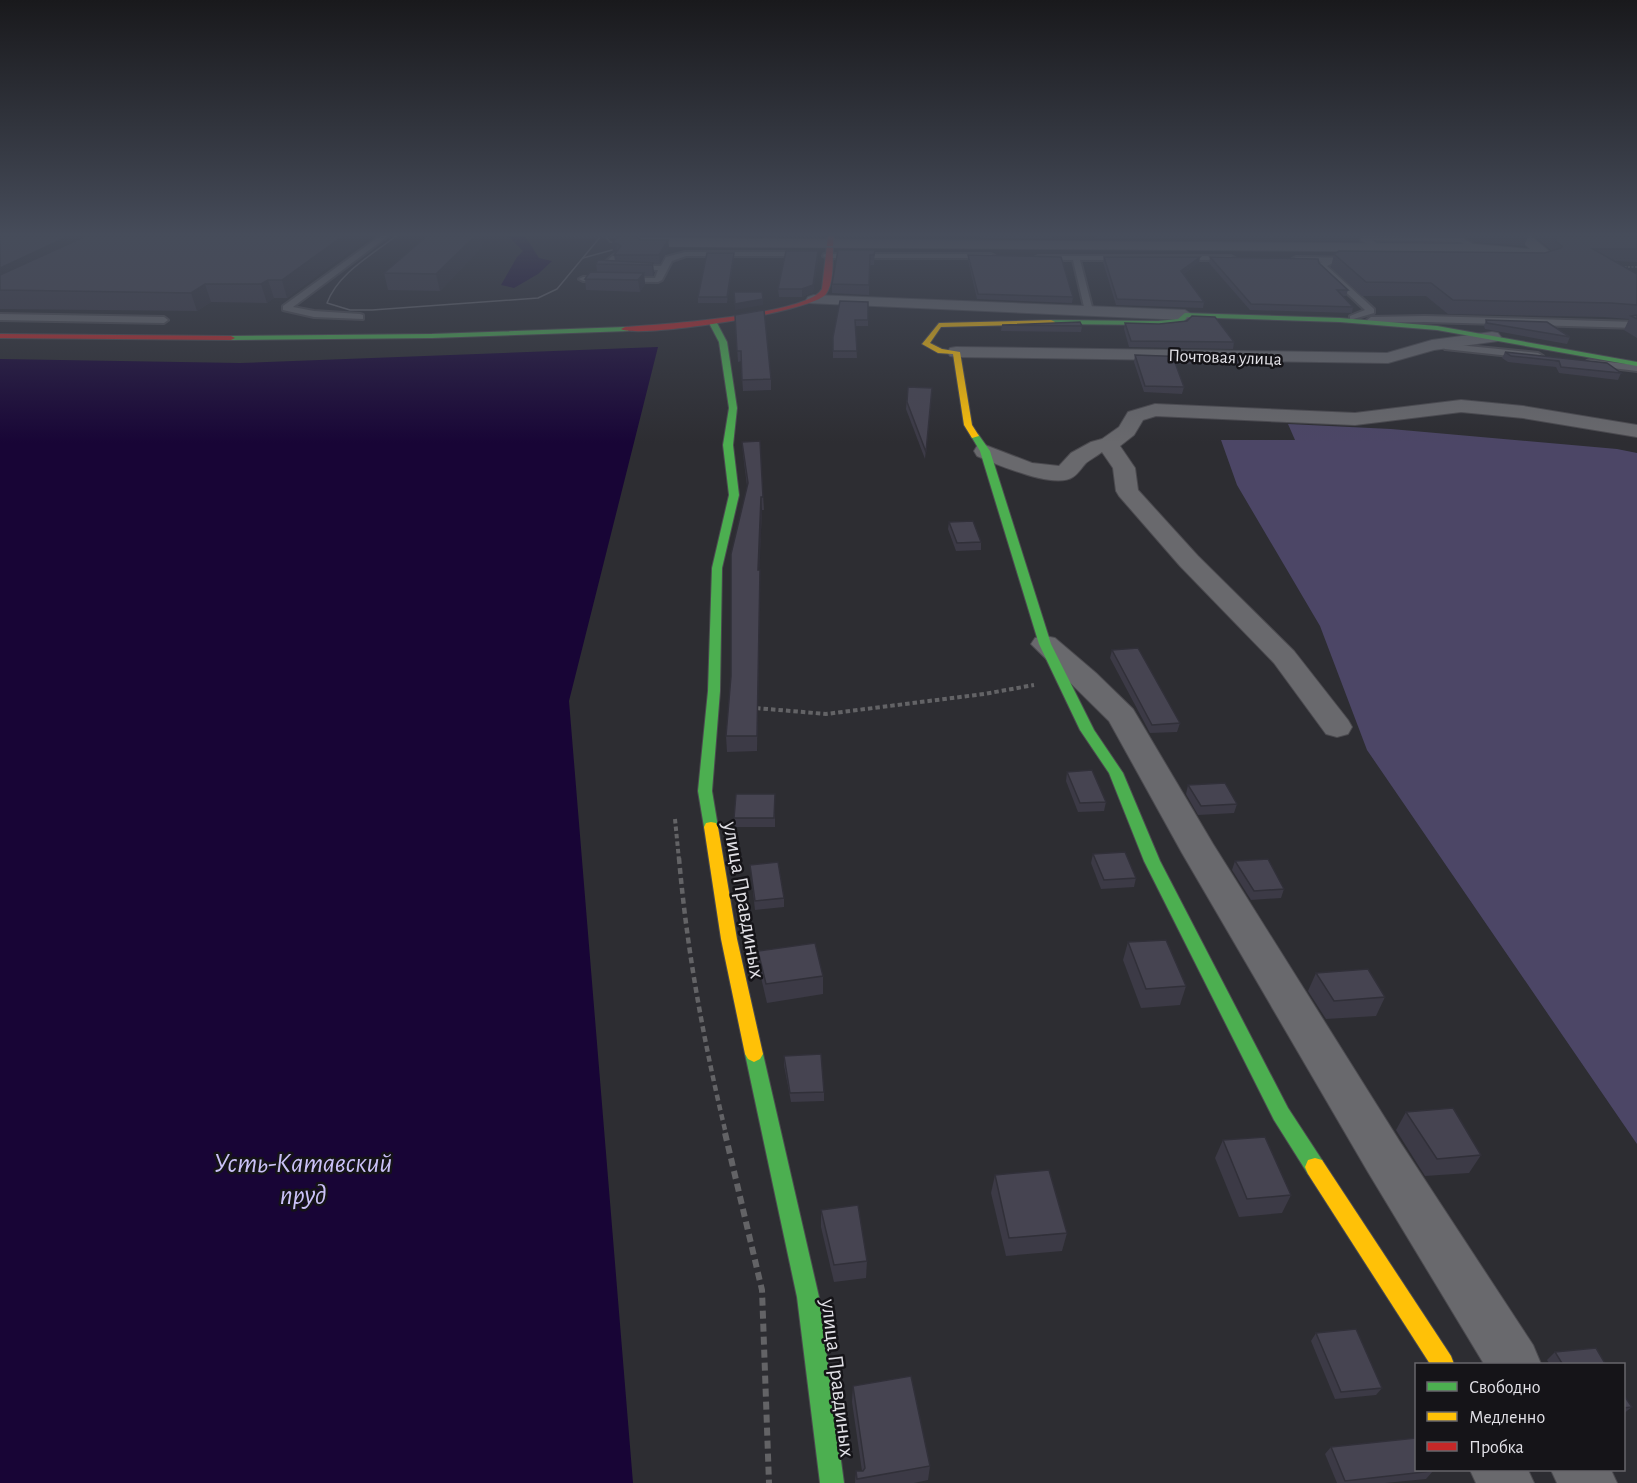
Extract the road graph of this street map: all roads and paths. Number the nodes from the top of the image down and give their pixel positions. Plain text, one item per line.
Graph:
1 (290, 305) edge
2 (791, 305) edge
3 (944, 305) edge
4 (1088, 305) edge
5 (1365, 305) edge
6 (1089, 311) junction
7 (1185, 315) junction
8 (0, 317) edge
9 (360, 318) dead end
10 (164, 320) dead end
11 (1340, 321) junction
12 (713, 323) junction
13 (1637, 325) edge
14 (0, 336) edge
15 (1492, 338) junction
16 (1448, 347) dead end
17 (957, 352) junction
18 (1637, 366) edge
19 (1637, 431) edge
20 (1108, 445) junction
21 (985, 451) junction
22 (1045, 644) junction
23 (1062, 679) junction
24 (714, 691) junction
25 (1337, 727) dead end
26 (1442, 1363) edge
27 (1513, 1363) edge
28 (832, 1483) edge

1 - 9 lane
2 - 12 street
3 - 6 street
4 - 6 lane
5 - 11 lane
6 - 7 street
7 - 11 street
7 - 17 street
8 - 10 lane
11 - 13 lane
11 - 15 street
12 - 14 street
12 - 24 street, улица Правдиных
15 - 17 street, Почтовая улица
15 - 18 street
16 - 18 lane
17 - 21 street
19 - 20 street
20 - 21 street
20 - 25 street
21 - 22 street
22 - 23 street
22 - 27 street
23 - 24 path
23 - 26 street
24 - 28 street, улица Правдиных

